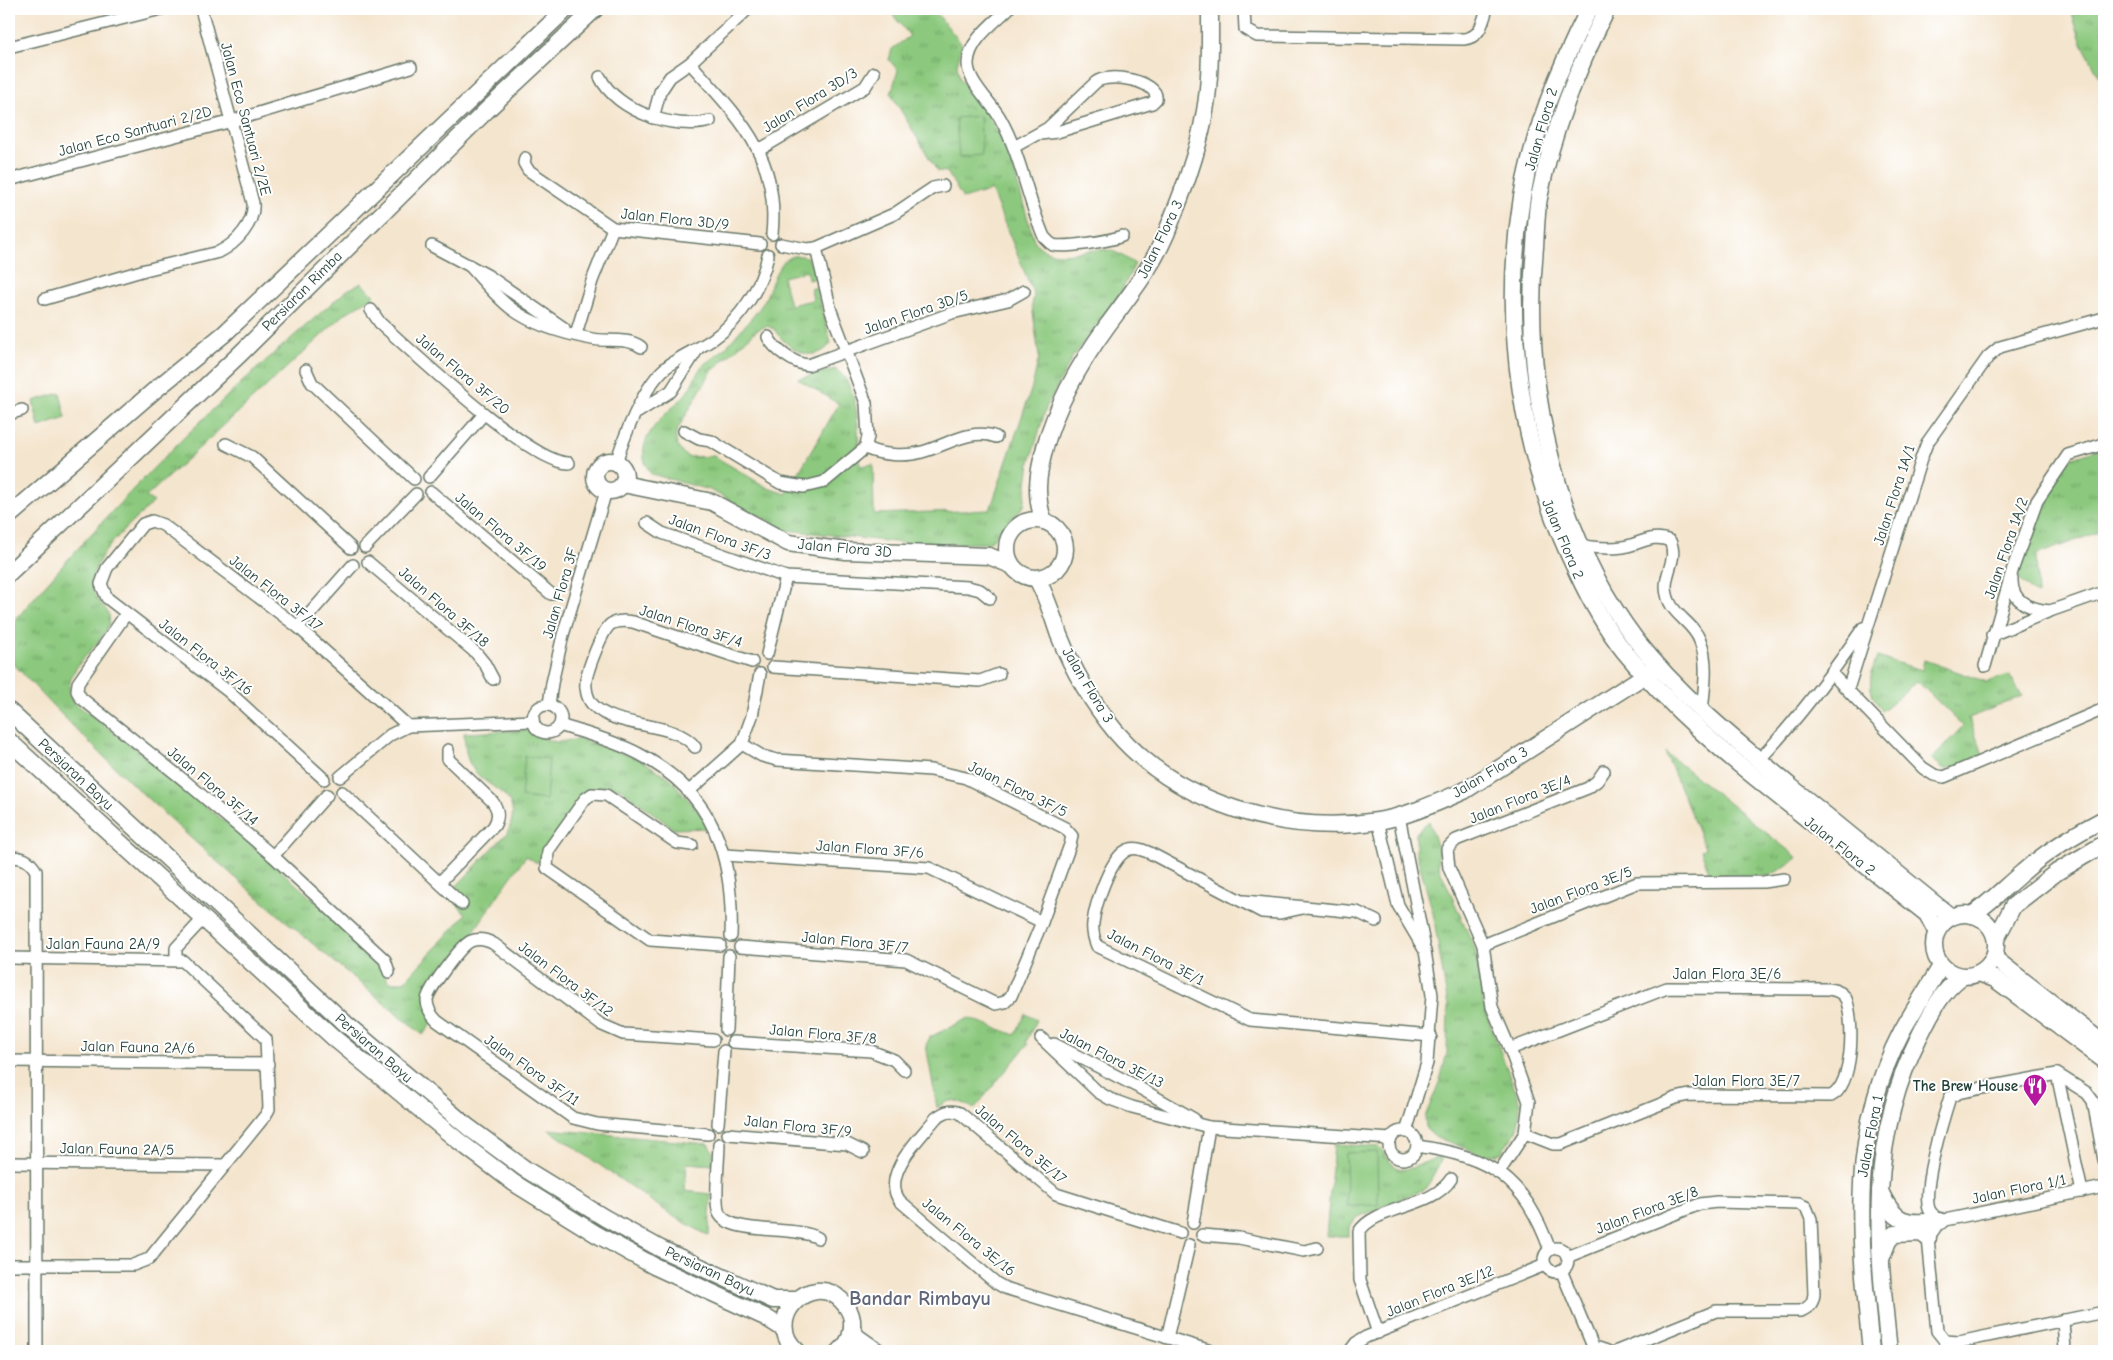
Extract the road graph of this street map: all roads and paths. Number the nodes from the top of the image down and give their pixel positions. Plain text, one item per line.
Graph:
1 (160, 9) edge
2 (201, 9) edge
3 (566, 9) edge
4 (595, 9) edge
5 (748, 9) edge
6 (1008, 9) edge
7 (1210, 9) edge
8 (1487, 9) edge
9 (1589, 9) edge
10 (1608, 9) edge
11 (1244, 13) edge
12 (9, 47) edge
13 (690, 62) junction
14 (411, 66) dead end
15 (874, 73) dead end
16 (600, 77) dead end
17 (654, 118) junction
18 (232, 121) junction
19 (710, 121) dead end
20 (1040, 134) junction
21 (1014, 147) junction
22 (759, 150) junction
23 (524, 158) dead end
24 (9, 180) edge
25 (943, 186) dead end
26 (612, 228) junction
27 (772, 234) junction
28 (1122, 236) dead end
29 (760, 244) junction
30 (780, 244) junction
31 (432, 246) dead end
32 (816, 248) junction
33 (768, 255) junction
34 (1024, 291) dead end
35 (45, 299) dead end
36 (371, 310) dead end
37 (2104, 318) edge
38 (576, 334) junction
39 (768, 337) dead end
40 (702, 346) junction
41 (641, 348) dead end
42 (846, 353) junction
43 (306, 370) dead end
44 (22, 410) dead end
45 (638, 412) junction
46 (9, 414) edge
47 (484, 414) junction
48 (684, 431) dead end
49 (996, 437) dead end
50 (226, 444) dead end
51 (2104, 444) edge
52 (866, 448) junction
53 (569, 463) dead end
54 (616, 463) junction
55 (429, 477) junction
56 (414, 479) junction
57 (623, 484) junction
58 (606, 491) junction
59 (431, 492) junction
60 (416, 494) junction
61 (1038, 506) junction
62 (9, 516) edge
63 (1044, 521) junction
64 (1025, 522) junction
65 (648, 523) dead end
66 (1007, 545) junction
67 (1583, 546) junction
68 (365, 547) junction
69 (351, 548) junction
70 (120, 551) joint
71 (989, 556) junction
72 (368, 562) junction
73 (353, 565) junction
74 (1011, 565) junction
75 (2013, 568) junction
76 (1055, 572) junction
77 (9, 573) edge
78 (786, 577) junction
79 (1037, 578) junction
80 (2104, 592) edge
81 (551, 594) dead end
82 (990, 598) dead end
83 (1048, 600) junction
84 (2050, 611) junction
85 (126, 614) junction
86 (1870, 617) junction
87 (298, 627) junction
88 (1992, 635) junction
89 (767, 654) junction
90 (752, 662) junction
91 (1658, 666) junction
92 (1985, 666) dead end
93 (773, 667) junction
94 (760, 674) junction
95 (998, 674) dead end
96 (1832, 674) junction
97 (1646, 676) junction
98 (493, 679) dead end
99 (1848, 690) junction
100 (549, 705) junction
101 (2104, 709) edge
102 (1702, 711) junction
103 (9, 712) edge
104 (533, 721) junction
105 (560, 725) junction
106 (408, 726) junction
107 (9, 740) edge
108 (742, 744) junction
109 (695, 747) dead end
110 (448, 750) dead end
111 (1759, 760) junction
112 (1604, 771) dead end
113 (340, 777) junction
114 (324, 779) junction
115 (342, 792) junction
116 (688, 792) junction
117 (327, 795) junction
118 (1399, 816) junction
119 (2104, 819) edge
120 (1378, 821) junction
121 (2104, 844) edge
122 (692, 845) dead end
123 (725, 855) junction
124 (273, 856) junction
125 (9, 857) edge
126 (1784, 879) dead end
127 (440, 882) junction
128 (462, 904) dead end
129 (1972, 915) junction
130 (1951, 917) junction
131 (204, 918) junction
132 (1376, 921) dead end
133 (1042, 922) junction
134 (1936, 931) junction
135 (731, 936) junction
136 (1996, 939) junction
137 (720, 945) junction
138 (1483, 945) junction
139 (740, 947) junction
140 (1425, 951) junction
141 (729, 956) junction
142 (9, 958) edge
143 (36, 958) junction
144 (1994, 958) junction
145 (176, 959) junction
146 (1941, 966) junction
147 (447, 968) joint
148 (389, 972) dead end
149 (1979, 974) junction
150 (1960, 977) junction
151 (726, 1030) junction
152 (1431, 1036) junction
153 (713, 1040) junction
154 (734, 1042) junction
155 (1851, 1044) joint
156 (2104, 1044) edge
157 (1510, 1049) junction
158 (724, 1050) junction
159 (2104, 1060) edge
160 (9, 1061) edge
161 (36, 1061) junction
162 (268, 1064) junction
163 (904, 1070) dead end
164 (2057, 1074) junction
165 (718, 1124) junction
166 (1209, 1127) junction
167 (1406, 1132) junction
168 (1525, 1133) junction
169 (708, 1134) junction
170 (728, 1134) junction
171 (1391, 1139) junction
172 (719, 1144) junction
173 (914, 1146) joint
174 (1417, 1146) junction
175 (863, 1152) dead end
176 (2104, 1160) edge
177 (9, 1163) edge
178 (36, 1163) junction
179 (225, 1165) junction
180 (1499, 1172) junction
181 (1451, 1180) dead end
182 (2104, 1186) edge
183 (1879, 1188) junction
184 (2082, 1192) junction
185 (1940, 1221) junction
186 (1193, 1223) junction
187 (1180, 1233) junction
188 (1202, 1236) junction
189 (818, 1238) dead end
190 (1928, 1238) junction
191 (1189, 1245) junction
192 (1317, 1248) dead end
193 (1550, 1250) junction
194 (1567, 1256) junction
195 (9, 1265) edge
196 (36, 1265) junction
197 (1545, 1265) junction
198 (1880, 1266) junction
199 (1561, 1270) junction
200 (795, 1300) junction
201 (2104, 1312) edge
202 (2063, 1320) junction
203 (784, 1329) junction
204 (852, 1329) junction
205 (1378, 1333) junction
206 (1167, 1338) junction
207 (793, 1350) edge
208 (1592, 1350) edge
209 (36, 1351) edge
210 (840, 1351) edge
211 (877, 1351) edge
212 (1211, 1351) edge
213 (1350, 1351) edge
214 (1607, 1351) edge
215 (1617, 1351) edge
216 (1871, 1351) edge
217 (1890, 1351) edge
218 (2065, 1351) edge

1 - 12 street
2 - 18 street, Jalan Eco Santuari 2/2E
3 - 62 street, Persiaran Rimba
4 - 77 street, Persiaran Rimba
5 - 13 street
6 - 21 street
7 - 61 street, Jalan Flora 3
8 - 11 street
9 - 97 street, Jalan Flora 2
10 - 67 street, Jalan Flora 2
13 - 17 street
13 - 22 street
14 - 18 street, Jalan Eco Santuari 2/2D
15 - 22 street, Jalan Flora 3D/3
16 - 17 street
17 - 19 street
18 - 24 street, Jalan Eco Santuari 2/2D
18 - 35 street, Jalan Eco Santuari 2/2E
20 - 20 street
20 - 21 street
21 - 28 street
22 - 27 street
23 - 26 street, Jalan Flora 3D/9
25 - 32 street
26 - 29 street, Jalan Flora 3D/9
26 - 38 street
27 - 29 street
27 - 30 street
29 - 33 street
30 - 32 street
30 - 33 street
31 - 38 street
32 - 42 street
33 - 40 street
34 - 42 street, Jalan Flora 3D/5
36 - 47 street, Jalan Flora 3F/20
37 - 86 street, Jalan Flora 1A/1
38 - 41 street
39 - 42 street, Jalan Flora 3D/5
40 - 45 street
40 - 45 street
42 - 52 street
43 - 56 street
44 - 46 street
45 - 54 street
47 - 53 street, Jalan Flora 3F/20
47 - 55 street
48 - 52 street
49 - 52 street
50 - 69 street
51 - 75 street, Jalan Flora 1A/2
54 - 57 street
54 - 58 street
55 - 56 street
55 - 59 street
56 - 60 street
57 - 58 street
57 - 71 street, Jalan Flora 3D
58 - 100 street, Jalan Flora 3F
59 - 60 street
59 - 81 street, Jalan Flora 3F/19
60 - 68 street
61 - 63 street, Jalan Flora 3
61 - 64 street
63 - 64 street
63 - 76 street, Jalan Flora 3
64 - 66 street
65 - 78 street, Jalan Flora 3F/3
66 - 71 street
66 - 74 street
67 - 91 street, Jalan Flora 2
67 - 102 street
68 - 69 street
68 - 72 street
69 - 73 street
70 - 85 street, Jalan Flora 3F/16
70 - 87 street, Jalan Flora 3F/17
71 - 74 street, Jalan Flora 3D
72 - 73 street
72 - 98 street, Jalan Flora 3F/18
73 - 87 street
74 - 79 street
75 - 84 street
75 - 88 street, Jalan Flora 1A/2
76 - 79 street
76 - 83 street, Jalan Flora 3
78 - 82 street, Jalan Flora 3F/3
78 - 89 street
79 - 83 street, Jalan Flora 3
80 - 84 street
83 - 120 street, Jalan Flora 3
84 - 88 street
85 - 114 street, Jalan Flora 3F/16
85 - 124 street, Jalan Flora 3F/14
86 - 96 street
86 - 99 street, Jalan Flora 1A/1
87 - 106 street, Jalan Flora 3F/17
88 - 92 street, Jalan Flora 1A/2
89 - 90 street
89 - 93 street
90 - 94 street
90 - 109 street, Jalan Flora 3F/4
91 - 97 street, Jalan Flora 3
91 - 102 street, Jalan Flora 2
93 - 94 street
93 - 95 street
94 - 108 street
96 - 99 street
96 - 111 street
97 - 118 street, Jalan Flora 3
97 - 134 street, Jalan Flora 2
99 - 101 street
100 - 104 street
100 - 105 street
102 - 111 street, Jalan Flora 2
103 - 200 street, Persiaran Bayu
104 - 105 street
104 - 106 street
105 - 116 street
106 - 113 street
107 - 131 street, Persiaran Bayu
108 - 116 street
108 - 133 street, Jalan Flora 3F/5
110 - 127 street
111 - 130 street, Jalan Flora 2
112 - 138 street, Jalan Flora 3E/4
113 - 114 street
113 - 115 street
114 - 117 street
115 - 117 street
115 - 127 street
116 - 123 street
117 - 124 street
118 - 120 street, Jalan Flora 3
118 - 140 street
119 - 129 street
120 - 140 street
121 - 136 street
122 - 137 street
123 - 133 street, Jalan Flora 3F/6
123 - 135 street
124 - 148 street, Jalan Flora 3F/14
125 - 143 street
126 - 138 street, Jalan Flora 3E/5
127 - 128 street
129 - 130 street
129 - 136 street
130 - 134 street
131 - 145 street, Jalan Fauna 2A/9
131 - 203 street, Persiaran Bayu
132 - 152 street, Jalan Flora 3E/1
133 - 139 street, Jalan Flora 3F/7
134 - 146 street
135 - 137 street
135 - 139 street
136 - 144 street
137 - 141 street
138 - 157 street
139 - 141 street
140 - 152 street
141 - 151 street
142 - 143 street, Jalan Fauna 2A/9
143 - 145 street, Jalan Fauna 2A/9
143 - 161 street
144 - 149 street
144 - 156 street
145 - 162 street
146 - 150 street
146 - 216 street, Jalan Flora 1
147 - 153 street, Jalan Flora 3F/12
147 - 169 street, Jalan Flora 3F/11
149 - 150 street
149 - 159 street
150 - 183 street, Jalan Flora 1
151 - 153 street
151 - 154 street
152 - 167 street
153 - 158 street
154 - 158 street
154 - 163 street, Jalan Flora 3F/8
155 - 157 street, Jalan Flora 3E/6
155 - 168 street, Jalan Flora 3E/7
157 - 168 street
158 - 165 street
160 - 161 street, Jalan Fauna 2A/6
161 - 162 street, Jalan Fauna 2A/6
161 - 178 street
162 - 179 street
164 - 176 street
164 - 184 street
164 - 185 street
165 - 169 street
165 - 170 street
166 - 166 street, Jalan Flora 3E/13
166 - 171 street, Jalan Flora 3E/13
166 - 186 street
167 - 171 street
167 - 174 street
168 - 180 street
169 - 172 street
170 - 172 street
170 - 175 street, Jalan Flora 3F/9
171 - 174 street
172 - 189 street
173 - 187 street, Jalan Flora 3E/17
173 - 206 street, Jalan Flora 3E/16
174 - 180 street
177 - 178 street, Jalan Fauna 2A/5
178 - 179 street, Jalan Fauna 2A/5
178 - 196 street
179 - 196 street
180 - 193 street
181 - 205 street
182 - 184 street, Jalan Flora 1/1
183 - 185 street
183 - 198 street, Jalan Flora 1
184 - 185 street, Jalan Flora 1/1
185 - 190 street
186 - 187 street
186 - 188 street
187 - 191 street
188 - 191 street
188 - 192 street
190 - 198 street
190 - 202 street
191 - 206 street
193 - 194 street
193 - 197 street
194 - 199 street
194 - 215 street, Jalan Flora 3E/8
195 - 196 street
196 - 209 street
197 - 199 street
197 - 205 street, Jalan Flora 3E/12
198 - 217 street, Jalan Flora 1
199 - 208 street
200 - 203 street
200 - 204 street
201 - 202 street
202 - 218 street
203 - 207 street
204 - 210 street
204 - 211 street
205 - 213 street, Jalan Flora 3E/12
206 - 212 street, Jalan Flora 3E/16
208 - 214 street

